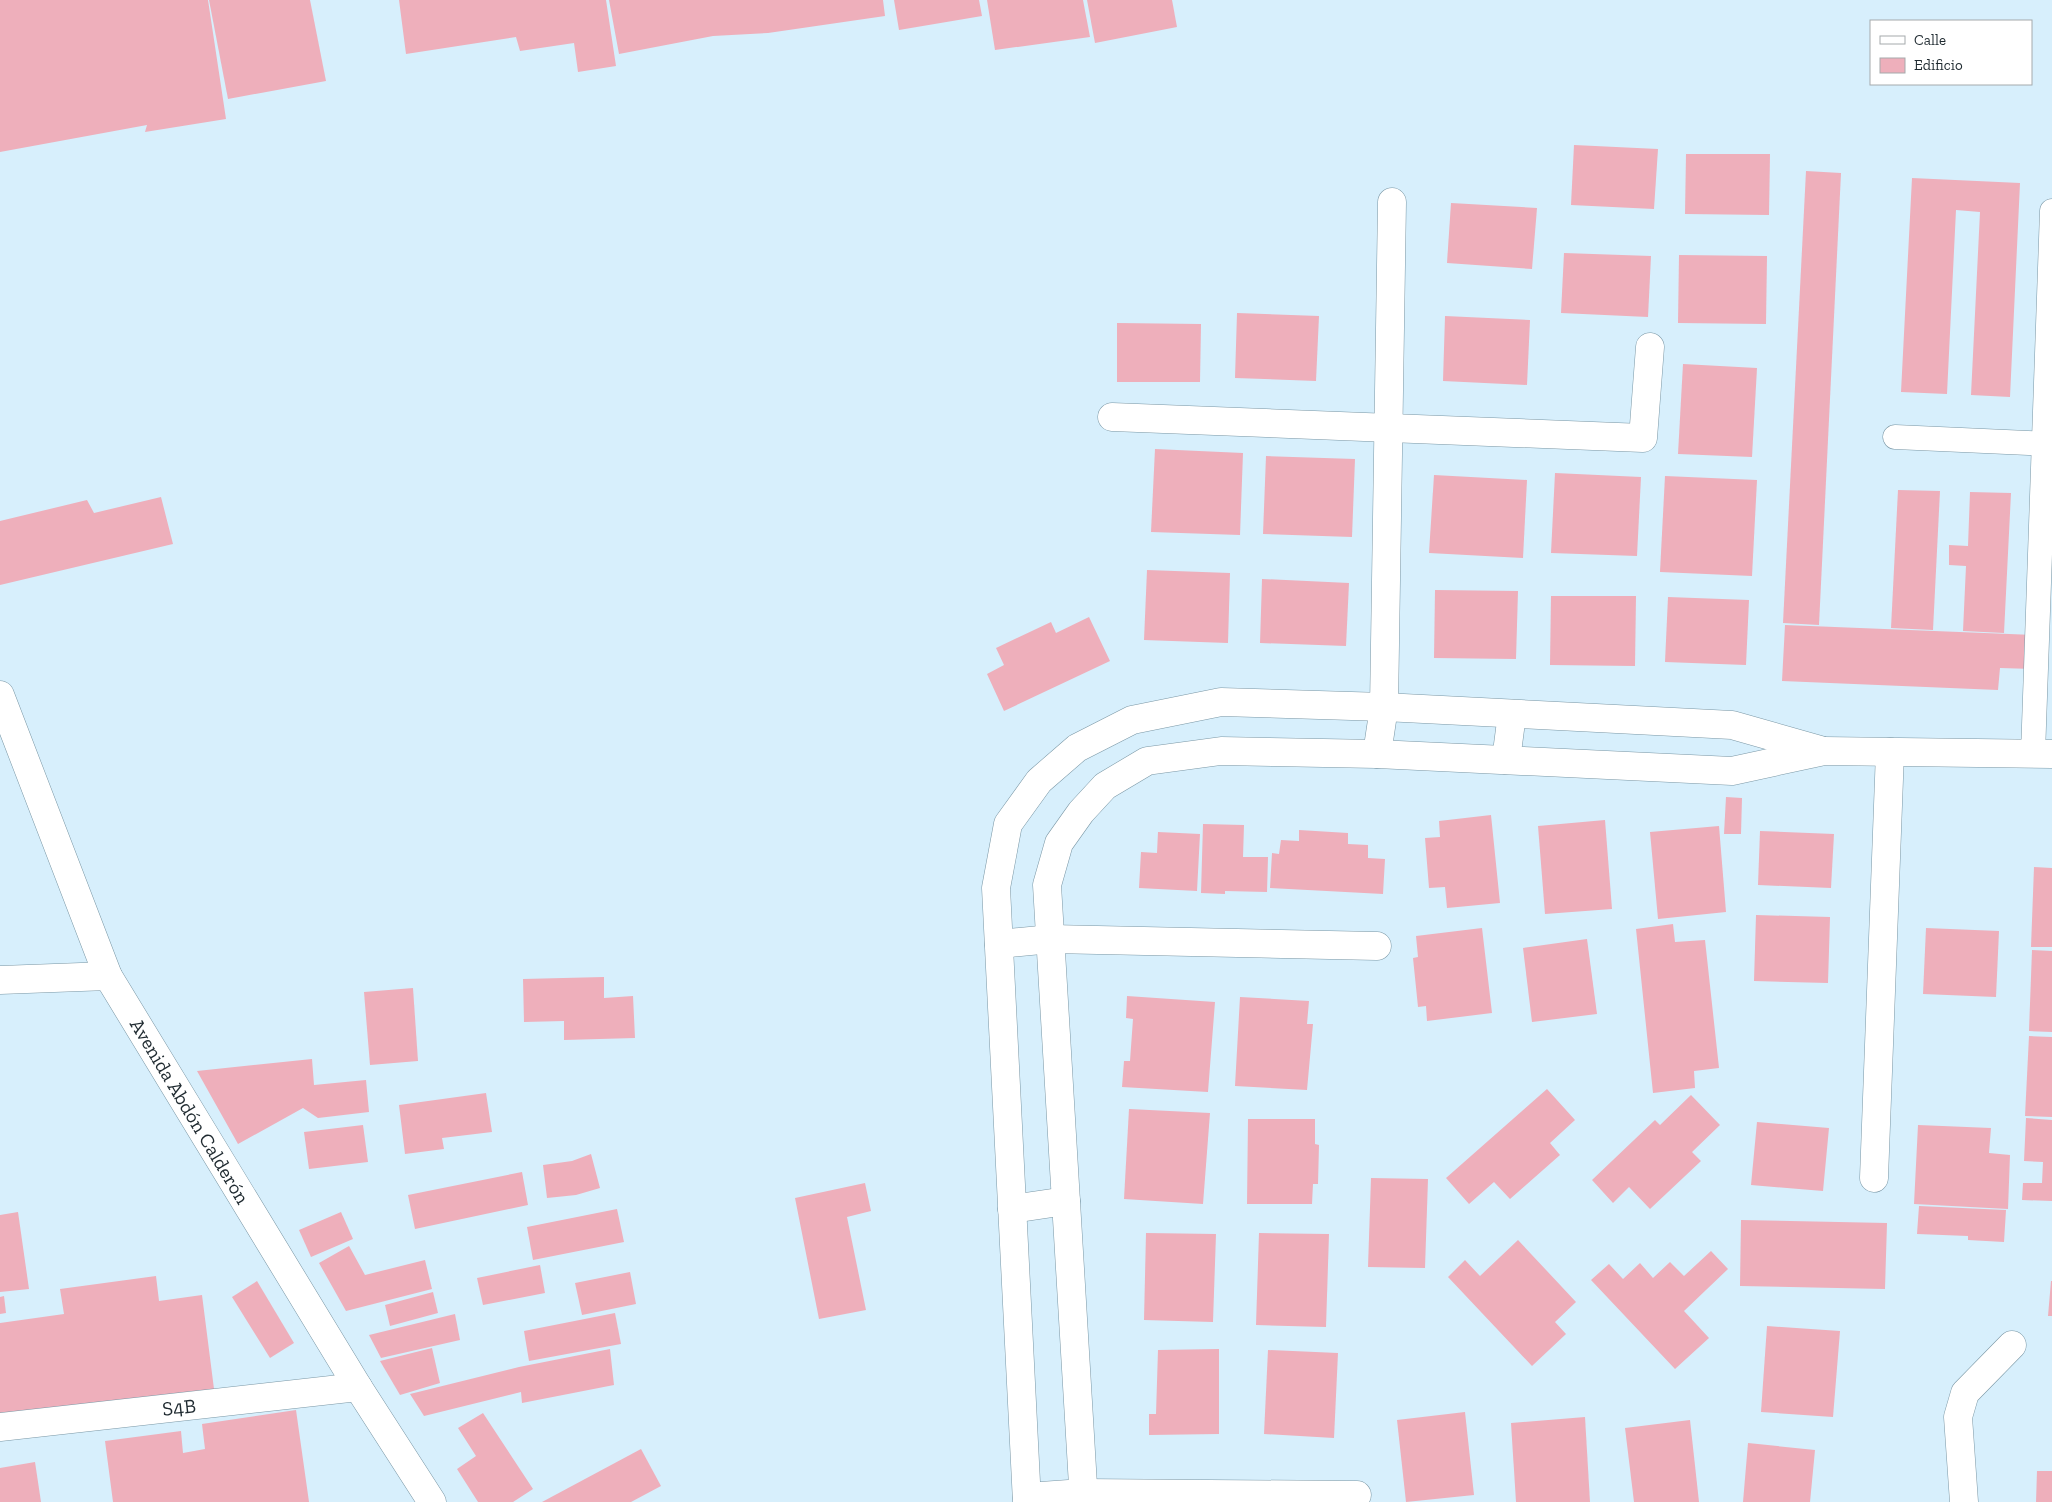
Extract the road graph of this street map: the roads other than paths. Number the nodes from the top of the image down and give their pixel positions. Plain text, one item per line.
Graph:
1 (1392, 202) dead end
2 (2052, 211) edge
3 (1650, 347) dead end
4 (1112, 417) dead end
5 (1387, 427) junction
6 (1895, 437) dead end
7 (2048, 444) edge
8 (0, 695) edge
9 (1384, 707) junction
10 (1512, 714) junction
11 (1824, 751) junction
12 (1890, 752) junction
13 (1377, 754) junction
14 (2042, 754) edge
15 (1506, 760) junction
16 (1051, 939) junction
17 (999, 944) junction
18 (1376, 946) dead end
19 (108, 976) junction
20 (0, 980) edge
21 (1874, 1178) dead end
22 (1066, 1201) junction
23 (1012, 1208) junction
24 (2012, 1345) dead end
25 (358, 1387) junction
26 (0, 1427) edge
27 (1357, 1495) dead end
28 (1084, 1498) edge
29 (1027, 1499) edge
30 (432, 1502) edge
31 (1964, 1502) edge

1 - 5 street
2 - 7 lane
3 - 5 street
4 - 5 street
5 - 9 street
6 - 7 lane
7 - 14 lane
8 - 19 street, Avenida Abdón Calderón
9 - 10 street
9 - 13 street
9 - 17 street
10 - 11 street
10 - 15 street
11 - 12 street
11 - 15 street
12 - 14 street
12 - 21 street
13 - 15 street
13 - 16 street
16 - 17 street
16 - 18 street
16 - 22 street
17 - 23 street
19 - 20 street
19 - 25 street, Avenida Abdón Calderón
22 - 23 street
22 - 28 street
23 - 29 street
24 - 31 street
25 - 26 street, S4B
25 - 30 street, Avenida Abdón Calderón
27 - 28 street
28 - 29 street

